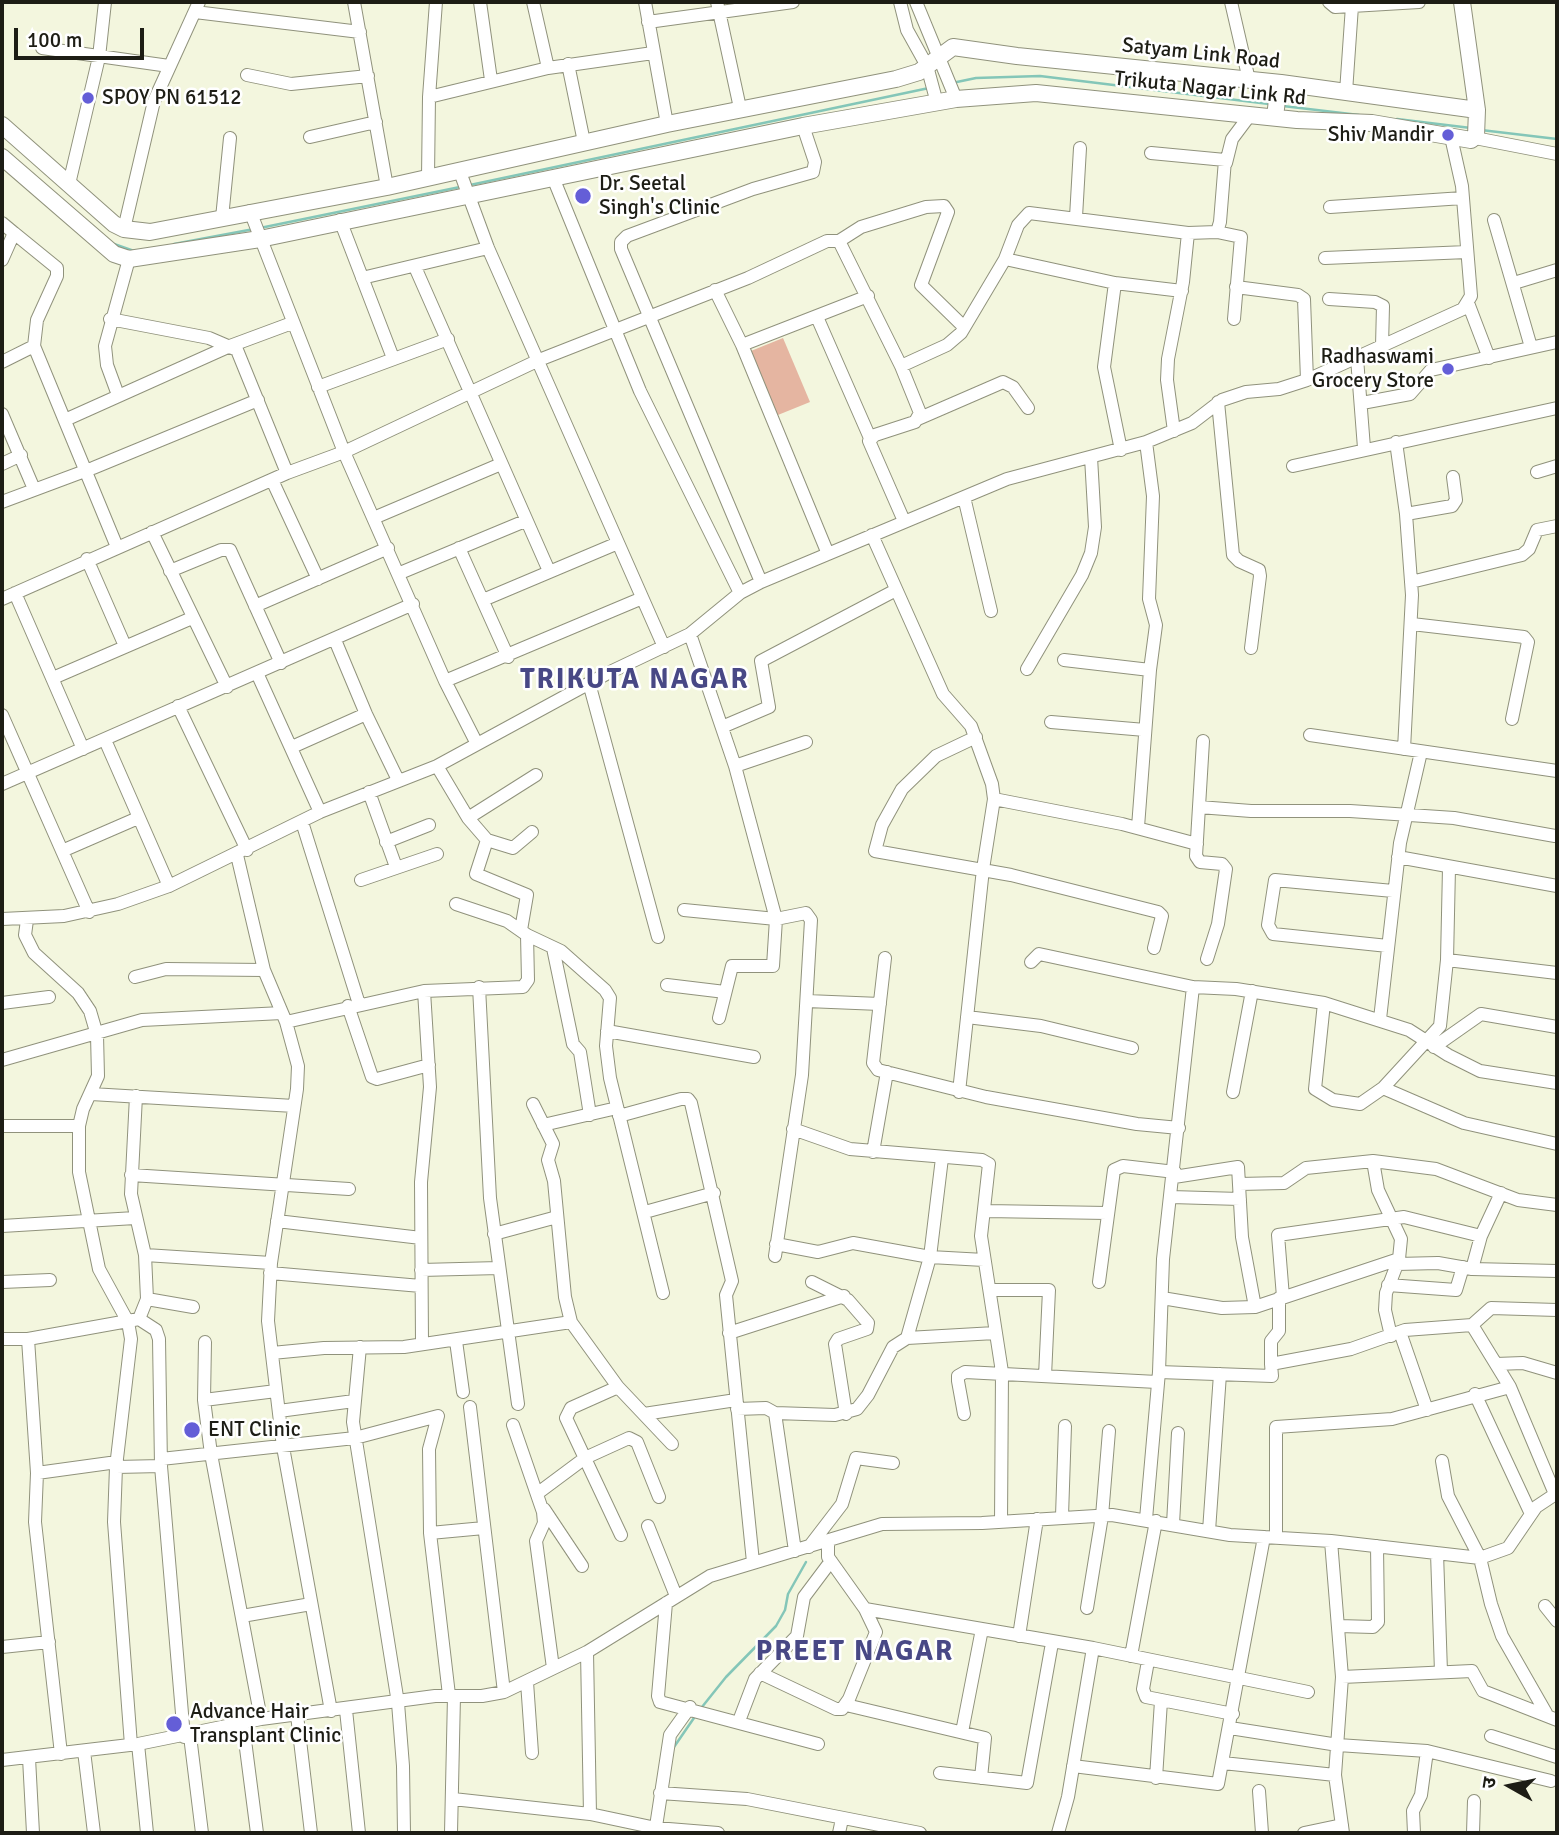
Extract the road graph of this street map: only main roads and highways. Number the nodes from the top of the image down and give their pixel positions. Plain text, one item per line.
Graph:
1 (1462, 2) edge
2 (1278, 87) junction
3 (1275, 113) junction
4 (2, 125) edge
5 (1477, 127) junction
6 (2, 157) edge
7 (93, 222) junction

1 - 5 main road
2 - 3 main road
2 - 5 main road, Satyam Link Road
2 - 7 main road, Satyam Link Road
3 - 5 main road, Trikuta Nagar Link Rd
3 - 7 main road, Trikuta Nagar Link Rd
4 - 7 main road
6 - 7 main road

